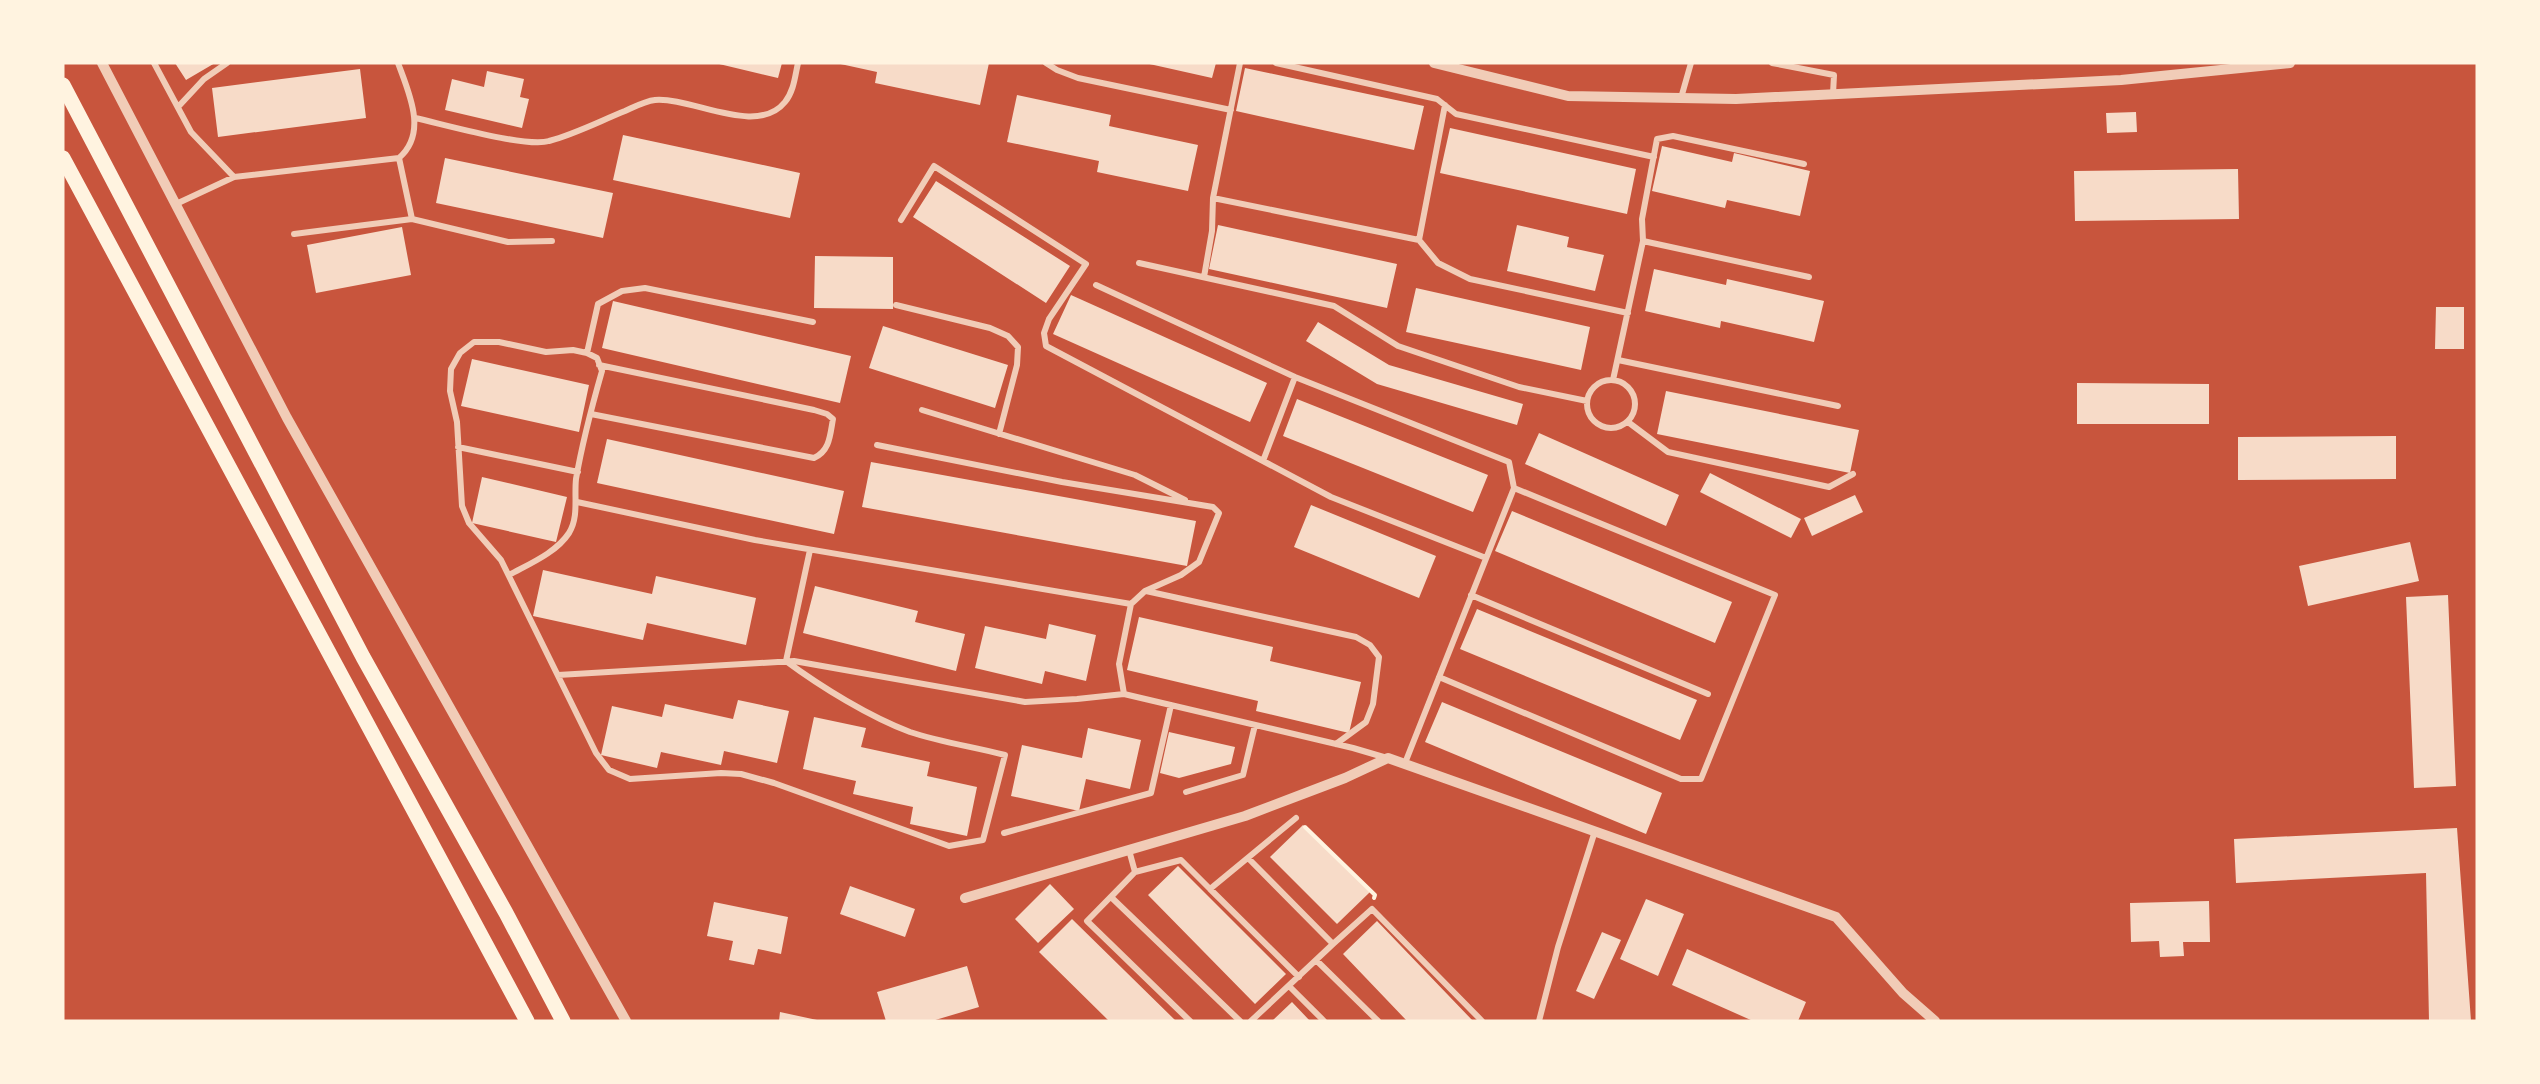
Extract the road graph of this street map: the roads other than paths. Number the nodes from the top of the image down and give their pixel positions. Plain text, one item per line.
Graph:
1 (102, 63) edge
2 (154, 63) edge
3 (227, 63) edge
4 (398, 63) edge
5 (798, 63) edge
6 (1046, 63) edge
7 (1240, 63) edge
8 (1276, 63) edge
9 (1434, 63) edge
10 (1691, 63) edge
11 (1772, 63) edge
12 (2290, 63) edge
13 (63, 85) edge
14 (1833, 94) junction
15 (1682, 98) junction
16 (1445, 105) junction
17 (178, 107) junction
18 (1231, 110) junction
19 (415, 118) junction
20 (63, 158) edge
21 (399, 158) junction
22 (1654, 158) junction
23 (1804, 164) dead end
24 (234, 177) junction
25 (1213, 198) junction
26 (176, 204) junction
27 (412, 219) junction
28 (901, 219) dead end
29 (294, 234) dead end
30 (1419, 240) junction
31 (552, 241) dead end
32 (1643, 241) junction
33 (1139, 263) dead end
34 (1204, 277) junction
35 (1809, 277) dead end
36 (1096, 285) dead end
37 (896, 305) dead end
38 (1628, 313) junction
39 (813, 322) dead end
40 (587, 353) junction
41 (1618, 360) junction
42 (600, 365) junction
43 (1295, 377) junction
44 (1614, 380) junction
45 (1587, 401) junction
46 (1838, 406) dead end
47 (922, 410) dead end
48 (591, 414) junction
49 (1628, 422) junction
50 (999, 434) junction
51 (877, 445) dead end
52 (458, 447) junction
53 (1263, 461) junction
54 (578, 472) junction
55 (1853, 474) dead end
56 (1514, 488) junction
57 (577, 502) junction
58 (1191, 503) junction
59 (810, 550) junction
60 (1486, 558) junction
61 (509, 575) junction
62 (1145, 591) junction
63 (1471, 595) junction
64 (1131, 604) junction
65 (786, 661) junction
66 (558, 675) junction
67 (1439, 677) junction
68 (1124, 693) junction
69 (1708, 694) dead end
70 (1171, 705) junction
71 (1255, 725) junction
72 (1336, 744) junction
73 (1388, 758) junction
74 (1405, 763) junction
75 (1186, 792) dead end
76 (1296, 818) road end
77 (1595, 831) junction
78 (1004, 833) dead end
79 (1130, 850) junction
80 (1248, 858) junction
81 (1135, 872) junction
82 (1210, 889) junction
83 (965, 898) dead end
84 (1334, 944) junction
85 (1316, 960) junction
86 (1299, 977) junction
87 (1289, 986) junction
88 (527, 1021) edge
89 (563, 1021) edge
90 (626, 1021) edge
91 (1190, 1021) edge
92 (1240, 1021) edge
93 (1251, 1021) edge
94 (1324, 1021) edge
95 (1378, 1021) edge
96 (1482, 1021) edge
97 (1539, 1021) edge
98 (1935, 1021) edge

1 - 26 street
2 - 17 street
3 - 17 street
4 - 19 street
5 - 19 street
6 - 18 street
7 - 18 street
8 - 16 street
9 - 15 street
10 - 15 street
11 - 14 street
12 - 14 street
13 - 89 highway
14 - 15 street
16 - 22 street
16 - 30 street
17 - 24 street
18 - 25 street
19 - 21 street
20 - 88 highway
21 - 24 street
21 - 27 street
22 - 23 street
22 - 32 street
24 - 26 street
25 - 30 street
25 - 34 street
26 - 90 street
27 - 29 street
27 - 31 street
28 - 53 street
30 - 38 street
32 - 35 street
32 - 38 street
33 - 34 street
34 - 45 street
36 - 43 street
37 - 50 street
38 - 41 street
39 - 40 street
40 - 42 street
40 - 52 street
41 - 44 street
41 - 46 street
42 - 48 street
42 - 48 street
43 - 53 street
43 - 56 street
44 - 45 street
44 - 49 street
45 - 49 street
47 - 50 street
48 - 54 street
49 - 55 street
50 - 58 street
51 - 58 street
52 - 54 street
52 - 61 street
53 - 60 street
54 - 57 street
56 - 60 street
56 - 67 street
57 - 59 street
57 - 61 street
58 - 62 street
59 - 64 street
59 - 65 street
60 - 63 street
61 - 66 street
62 - 64 street
62 - 72 street
63 - 67 street
63 - 69 street
64 - 68 street
65 - 66 street
65 - 66 street
65 - 68 street
67 - 74 street
68 - 70 street
70 - 71 street
70 - 78 street
71 - 72 street
71 - 75 street
72 - 73 street
73 - 74 street
73 - 79 street
74 - 77 street
76 - 80 street
77 - 97 street
77 - 98 street
79 - 81 street
79 - 83 street
80 - 82 street
80 - 84 street
81 - 82 street
81 - 91 street
81 - 92 street
82 - 86 street
84 - 85 street
84 - 96 street
85 - 86 street
85 - 95 street
86 - 87 street
87 - 93 street
87 - 94 street

